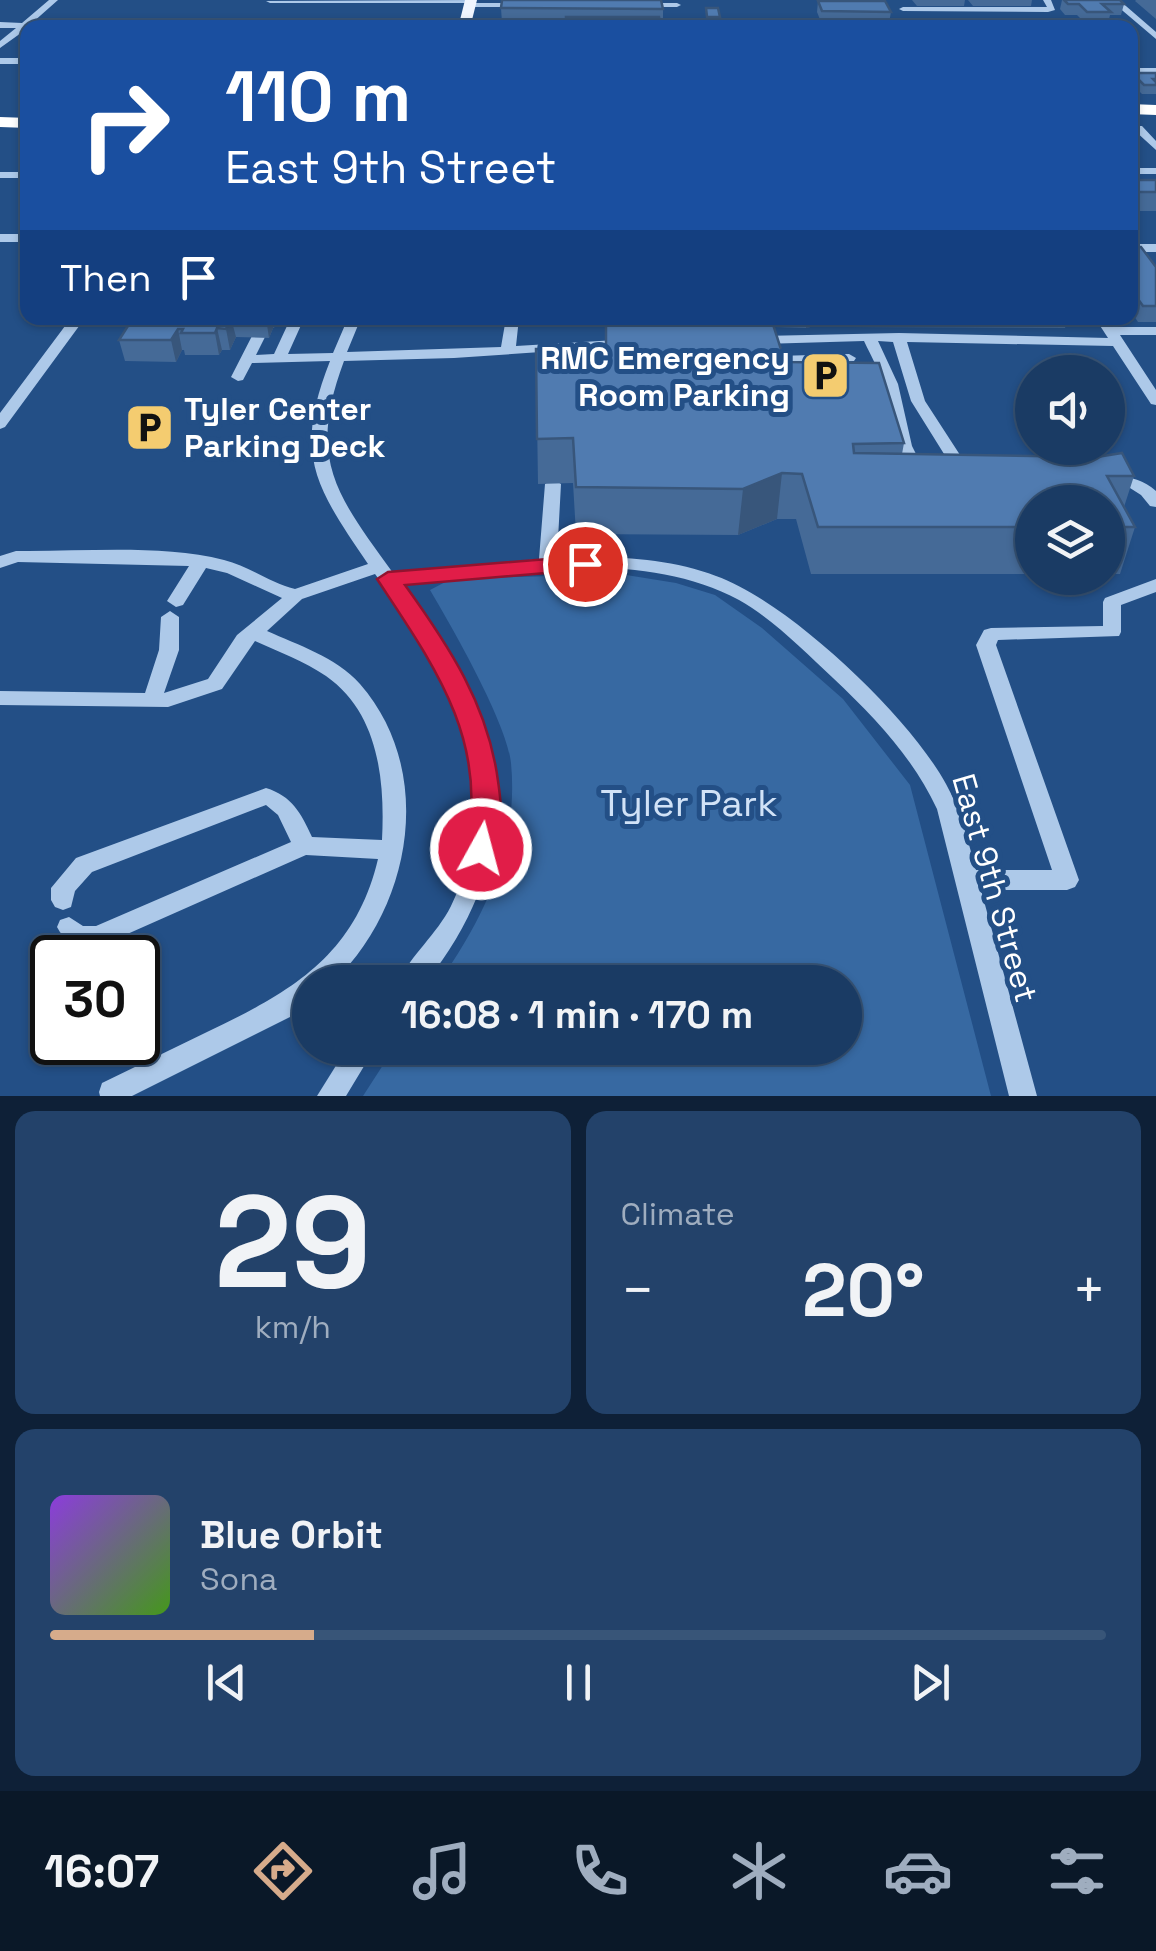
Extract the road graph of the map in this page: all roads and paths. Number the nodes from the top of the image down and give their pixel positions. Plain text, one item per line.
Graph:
1 (54, 0) edge
2 (271, 0) edge
3 (1047, 0) edge
4 (1114, 0) edge
5 (471, 2) edge
6 (677, 2) edge
7 (540, 5) edge
8 (628, 5) edge
9 (903, 9) edge
10 (30, 20) edge
11 (20, 28) edge
12 (1153, 31) edge
13 (0, 44) edge
14 (73, 325) edge
15 (268, 325) edge
16 (294, 325) edge
17 (351, 325) edge
18 (511, 325) edge
19 (1110, 330) edge
20 (1156, 331) edge
21 (869, 337) junction
22 (851, 338) junction
23 (899, 338) junction
24 (771, 340) junction
25 (742, 344) edge
26 (641, 346) edge
27 (508, 350) junction
28 (338, 358) junction
29 (248, 359) junction
30 (279, 359) junction
31 (776, 360) junction
32 (238, 377) dead end
33 (784, 379) edge
34 (1156, 400) edge
35 (0, 423) edge
36 (1083, 478) edge
37 (968, 480) junction
38 (988, 480) edge
39 (554, 484) dead end
40 (1156, 502) edge
41 (0, 562) edge
42 (200, 562) junction
43 (548, 564) junction
44 (384, 573) junction
45 (1156, 585) edge
46 (296, 595) junction
47 (254, 632) junction
48 (0, 698) edge
49 (152, 700) junction
50 (304, 846) junction
51 (391, 850) junction
52 (966, 880) junction
53 (63, 900) dead end
54 (68, 927) dead end
55 (333, 965) edge
56 (424, 965) edge
57 (292, 1001) edge
58 (351, 1065) edge
59 (112, 1092) dead end
60 (331, 1096) edge
61 (1024, 1096) edge

1 - 10 street
2 - 5 street
3 - 9 street
4 - 12 street
5 - 7 street
6 - 8 street
11 - 13 street
14 - 35 street
15 - 29 street
16 - 30 street
17 - 28 street
18 - 27 street
19 - 20 street
19 - 23 street
19 - 34 street
21 - 22 street
21 - 23 street
21 - 37 street
22 - 24 street
22 - 31 street
23 - 37 street
24 - 25 street
24 - 31 street
26 - 27 street
27 - 28 street
28 - 30 street
28 - 44 street
29 - 30 street
29 - 32 street
31 - 33 street
36 - 40 street
37 - 38 street
39 - 43 street
41 - 42 street
42 - 46 street
42 - 49 street
43 - 44 street, East 9th Street
43 - 52 street, East 9th Street
44 - 46 street, East 9th Street
44 - 56 street
45 - 52 street
46 - 47 street
47 - 49 street
47 - 51 street
48 - 49 street
50 - 51 street
50 - 53 street
50 - 54 street
51 - 55 street
52 - 61 street, East 9th Street
57 - 59 street
58 - 60 street

